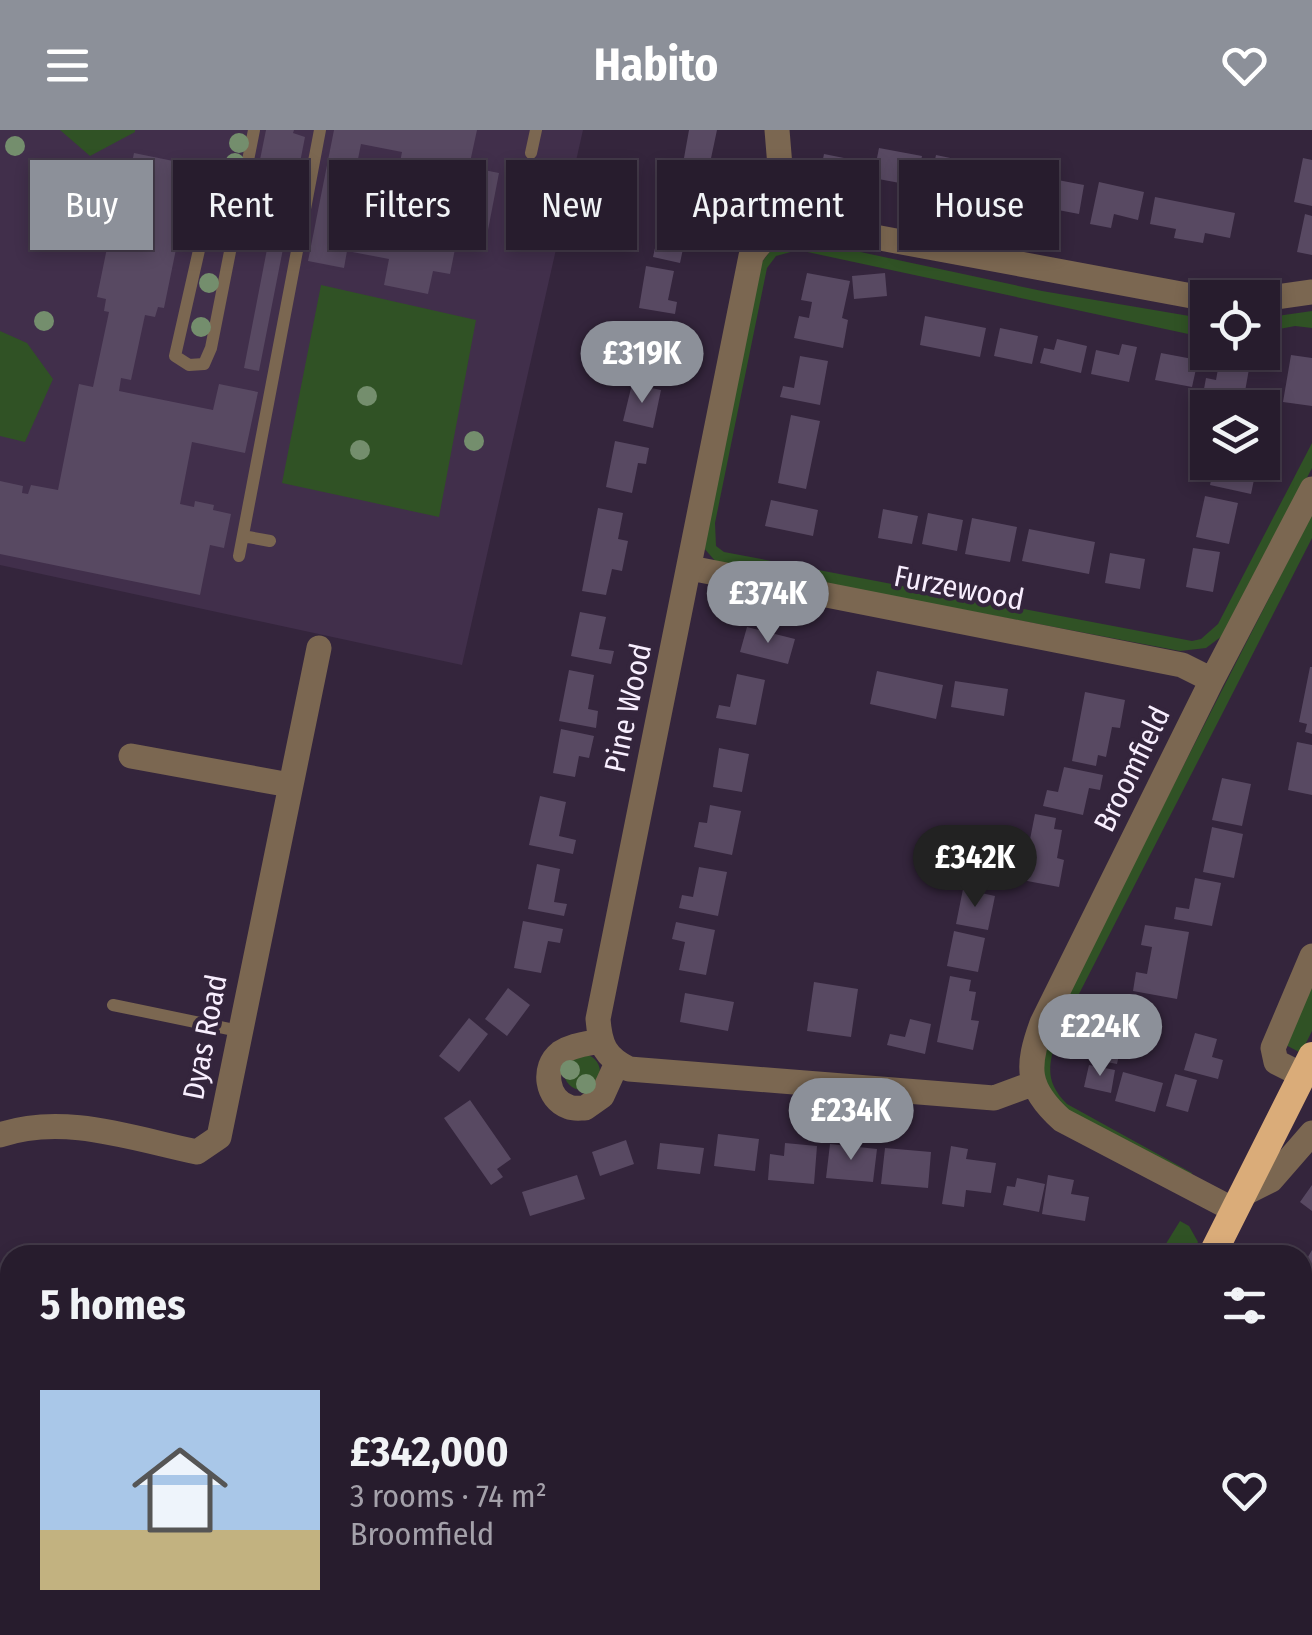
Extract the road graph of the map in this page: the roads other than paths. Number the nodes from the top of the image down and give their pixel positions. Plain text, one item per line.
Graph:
1 (254, 130) edge
2 (320, 130) edge
3 (536, 130) edge
4 (776, 130) edge
5 (531, 153) dead end
6 (248, 160) edge
7 (778, 160) edge
8 (238, 210) joint
9 (879, 238) edge
10 (755, 250) edge
11 (1312, 292) edge
12 (1190, 296) edge
13 (1280, 296) edge
14 (1312, 489) edge
15 (242, 536) junction
16 (270, 541) dead end
17 (238, 556) dead end
18 (690, 568) junction
19 (319, 648) dead end
20 (1212, 680) junction
21 (131, 756) dead end
22 (290, 786) junction
23 (1312, 956) edge
24 (113, 1005) dead end
25 (239, 1031) junction
26 (600, 1042) junction
27 (617, 1063) junction
28 (1307, 1066) edge
29 (1032, 1084) junction
30 (1312, 1132) edge
31 (0, 1134) edge
32 (1237, 1202) junction
33 (1217, 1245) edge

1 - 6 lane
2 - 15 lane
3 - 5 lane
4 - 7 street
8 - 8 lane
9 - 12 street
10 - 18 street, Pine Wood
11 - 13 street
14 - 20 street, Broomfield
15 - 16 lane
15 - 17 lane
18 - 20 street, Furzewood
18 - 26 street, Pine Wood
19 - 22 street, Dyas Road
20 - 29 street, Broomfield
21 - 22 street
22 - 25 street, Dyas Road
23 - 28 street
24 - 25 lane
25 - 31 street, Dyas Road
26 - 27 street
26 - 27 street
27 - 29 street
28 - 32 highway
29 - 32 street
30 - 32 street
32 - 33 highway

